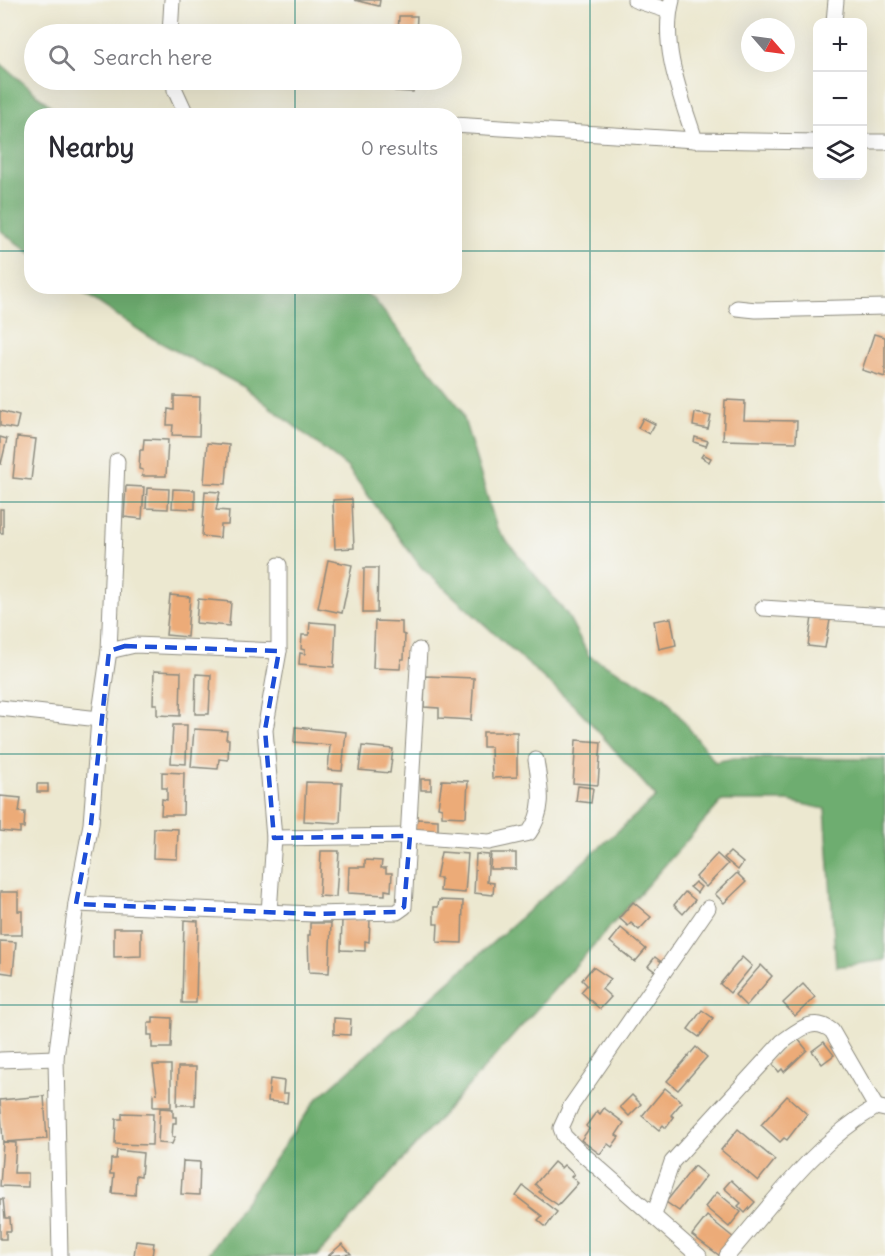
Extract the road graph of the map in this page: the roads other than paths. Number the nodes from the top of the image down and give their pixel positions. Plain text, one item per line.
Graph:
1 (172, 0) edge
2 (635, 0) edge
3 (836, 0) edge
4 (670, 6) edge
5 (834, 18) edge
6 (171, 24) edge
7 (175, 90) edge
8 (183, 108) edge
9 (462, 125) edge
10 (695, 140) junction
11 (813, 142) edge
12 (867, 142) edge
13 (885, 142) edge
14 (885, 307) edge
15 (737, 308) dead end
16 (117, 461) dead end
17 (279, 565) dead end
18 (762, 608) dead end
19 (885, 616) edge
20 (419, 650) dead end
21 (109, 651) junction
22 (279, 651) junction
23 (0, 708) edge
24 (99, 718) junction
25 (536, 760) dead end
26 (410, 836) junction
27 (274, 838) junction
28 (76, 904) junction
29 (708, 908) dead end
30 (269, 913) junction
31 (56, 1058) junction
32 (0, 1060) edge
33 (880, 1108) edge
34 (654, 1215) junction
35 (60, 1256) edge
36 (699, 1256) edge
37 (727, 1256) edge

1 - 6 street
2 - 4 street
3 - 5 street
4 - 10 street
7 - 8 street
9 - 10 street
10 - 11 street
12 - 13 street
14 - 15 street
16 - 21 street
17 - 22 street
18 - 19 street
20 - 26 street
21 - 22 street
21 - 24 street
22 - 27 street
23 - 24 street
24 - 28 street
25 - 26 street
26 - 27 street
26 - 30 street
27 - 30 street
28 - 30 street
28 - 31 street
29 - 34 street
31 - 32 street
31 - 35 street
33 - 34 street
33 - 37 street
34 - 36 street

